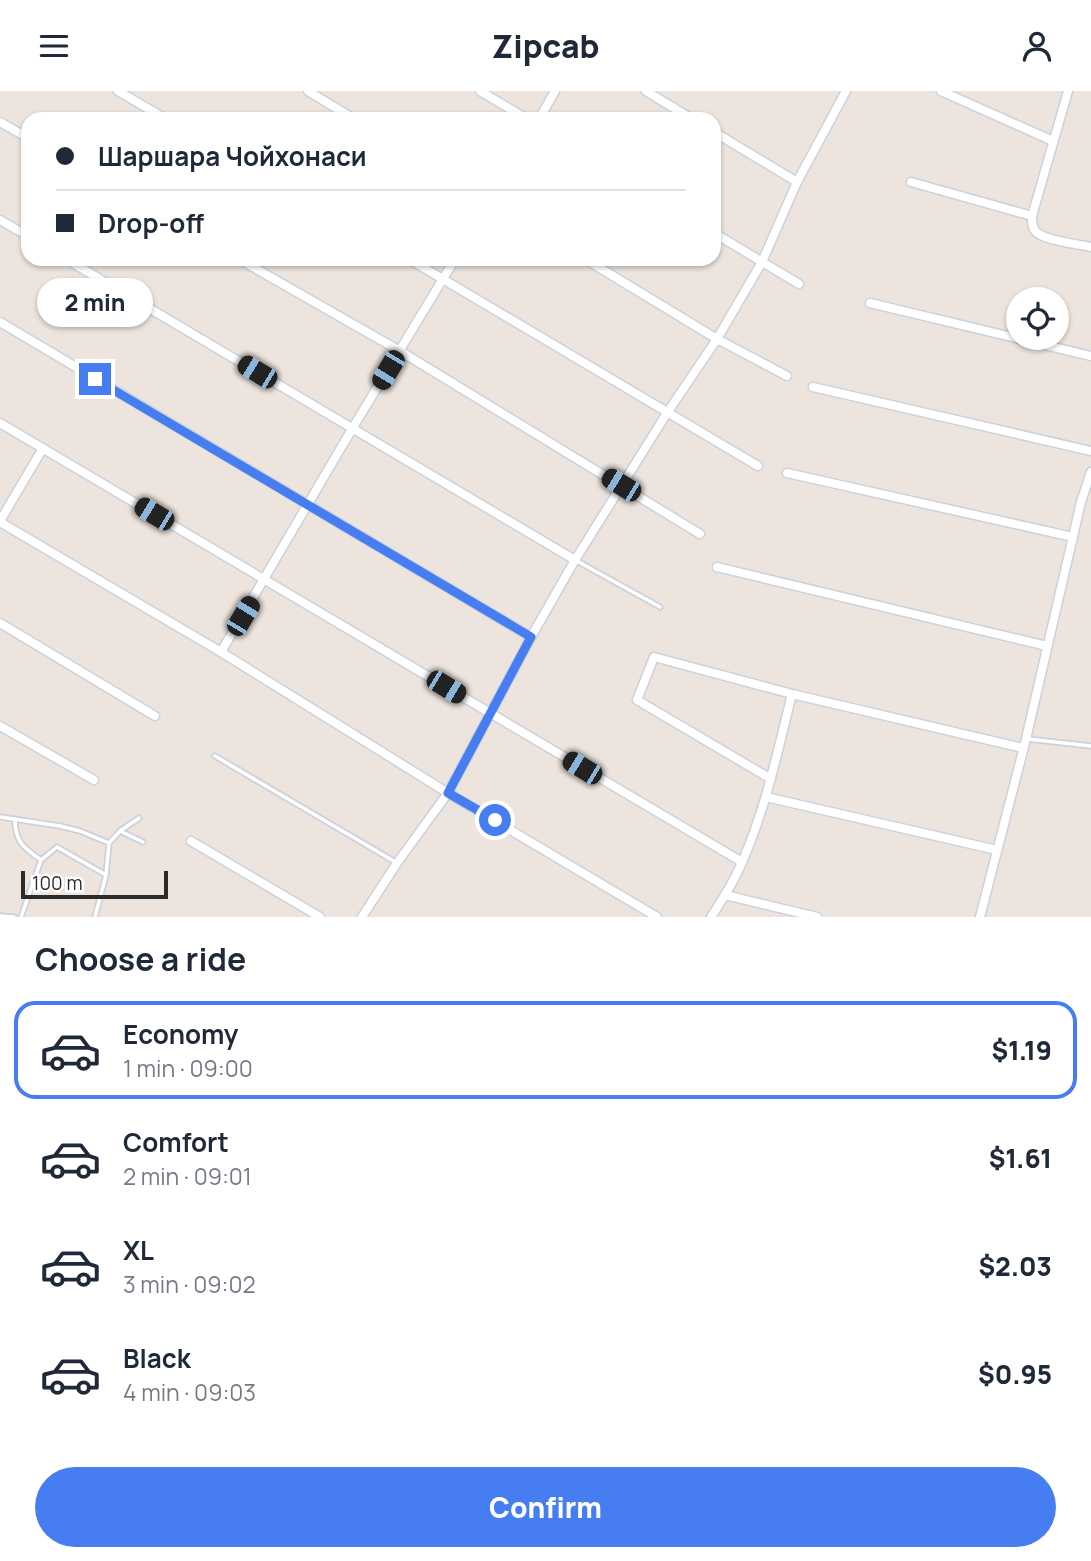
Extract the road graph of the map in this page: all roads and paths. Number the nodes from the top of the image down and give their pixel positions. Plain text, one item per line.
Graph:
1 (118, 91) edge
2 (308, 91) edge
3 (480, 91) edge
4 (555, 91) edge
5 (646, 91) edge
6 (846, 91) edge
7 (941, 91) edge
8 (1068, 91) edge
9 (154, 112) edge
10 (342, 112) edge
11 (515, 112) edge
12 (542, 112) edge
13 (680, 112) edge
14 (0, 122) edge
15 (21, 134) edge
16 (721, 136) edge
17 (1053, 141) junction
18 (797, 182) junction
19 (911, 182) dead end
20 (1032, 216) junction
21 (0, 220) edge
22 (21, 232) edge
23 (721, 237) edge
24 (1091, 247) edge
25 (762, 263) junction
26 (78, 266) edge
27 (251, 266) edge
28 (420, 266) edge
29 (451, 266) edge
30 (597, 266) edge
31 (443, 279) junction
32 (799, 284) dead end
33 (870, 303) dead end
34 (0, 322) edge
35 (717, 339) junction
36 (400, 351) junction
37 (1091, 356) edge
38 (786, 376) dead end
39 (813, 387) dead end
40 (667, 413) junction
41 (0, 423) edge
42 (352, 429) junction
43 (43, 448) junction
44 (1091, 451) edge
45 (758, 466) dead end
46 (1091, 472) edge
47 (788, 473) dead end
48 (621, 485) junction
49 (308, 506) junction
50 (0, 522) edge
51 (699, 534) dead end
52 (1073, 537) junction
53 (575, 560) junction
54 (717, 567) dead end
55 (265, 579) junction
56 (660, 607) dead end
57 (0, 623) edge
58 (531, 637) junction
59 (1047, 646) junction
60 (221, 652) junction
61 (792, 694) junction
62 (491, 713) junction
63 (155, 716) dead end
64 (0, 726) edge
65 (1025, 744) junction
66 (1091, 746) edge
67 (215, 756) dead end
68 (771, 779) junction
69 (94, 780) dead end
70 (448, 793) junction
71 (766, 797) junction
72 (0, 817) edge
73 (139, 818) dead end
74 (15, 819) junction
75 (120, 831) junction
76 (191, 841) dead end
77 (143, 842) dead end
78 (109, 843) junction
79 (997, 850) junction
80 (41, 860) junction
81 (742, 862) junction
82 (397, 863) junction
83 (106, 875) junction
84 (725, 895) junction
85 (0, 916) edge
86 (14, 917) edge
87 (21, 917) edge
88 (95, 917) edge
89 (320, 917) edge
90 (362, 917) edge
91 (657, 917) edge
92 (711, 917) edge
93 (817, 917) edge
94 (979, 917) edge

1 - 9 street
2 - 10 street
3 - 11 street
4 - 12 street
5 - 13 street
6 - 18 street
7 - 17 street
8 - 17 street
14 - 15 street
16 - 18 street
17 - 20 street
18 - 25 street
19 - 20 street
20 - 24 street
21 - 22 street
23 - 25 street
25 - 32 street
25 - 35 street
26 - 42 street
27 - 36 street
28 - 31 street
29 - 31 street
30 - 35 street
31 - 36 street
31 - 40 street
33 - 37 street
34 - 49 street
35 - 38 street
35 - 40 street
36 - 42 street
36 - 48 street
39 - 44 street
40 - 45 street
40 - 48 street
41 - 43 street
42 - 49 street
42 - 53 street
43 - 50 street
43 - 55 street
46 - 52 street
47 - 52 street
48 - 51 street
48 - 53 street
49 - 55 street
49 - 58 street
50 - 60 street
52 - 59 street
53 - 56 lane
53 - 58 street
54 - 59 street
55 - 60 street
55 - 62 street
57 - 63 street
58 - 62 street
59 - 65 street
60 - 70 street
61 - 65 street
61 - 68 street
61 - 68 street
62 - 70 street
62 - 81 street
64 - 69 street
65 - 66 lane
65 - 79 street
67 - 82 lane
68 - 71 street
70 - 82 street
70 - 91 street
71 - 79 street
71 - 81 street
72 - 74 lane
73 - 75 lane
74 - 78 lane
74 - 80 lane
75 - 77 lane
75 - 78 lane
76 - 89 street
78 - 83 lane
79 - 94 street
80 - 83 lane
80 - 87 lane
81 - 84 street
82 - 90 street
83 - 88 lane
84 - 92 street
84 - 93 street
85 - 86 lane

